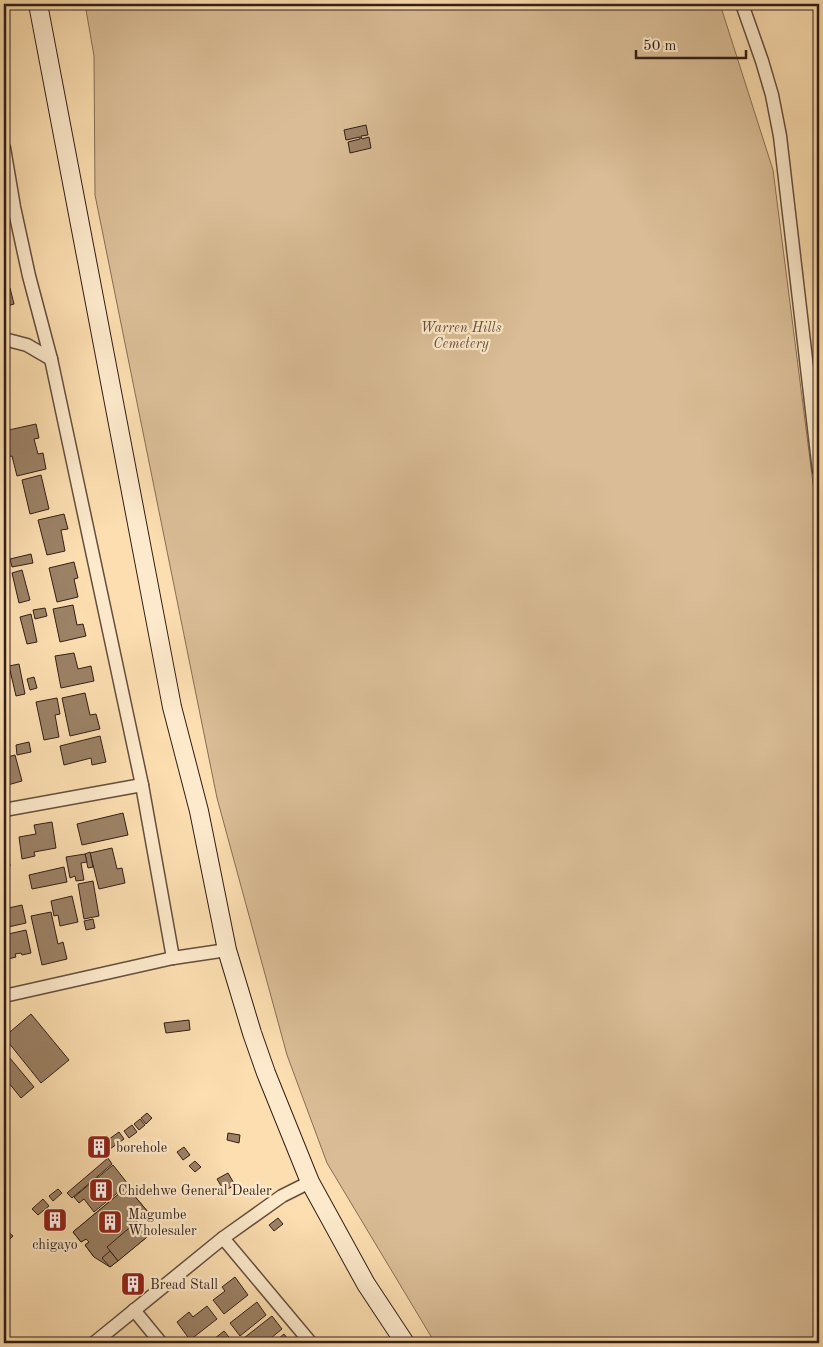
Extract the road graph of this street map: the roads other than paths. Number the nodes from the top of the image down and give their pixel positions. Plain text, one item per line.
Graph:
1 (38, 4) edge
2 (742, 4) edge
3 (4, 148) edge
4 (4, 339) edge
5 (51, 359) junction
6 (819, 471) edge
7 (142, 785) junction
8 (4, 810) edge
9 (227, 950) junction
10 (173, 958) junction
11 (4, 996) edge
12 (310, 1182) junction
13 (223, 1238) junction
14 (134, 1310) junction
15 (94, 1343) edge
16 (161, 1343) edge
17 (311, 1343) edge
18 (405, 1343) edge

1 - 9 street
2 - 6 street
3 - 5 street
4 - 5 street
5 - 7 street
7 - 8 street
7 - 10 street
9 - 10 street
9 - 12 street
10 - 11 street
12 - 13 street
12 - 18 street
13 - 14 street
13 - 17 street
14 - 15 street
14 - 16 street

